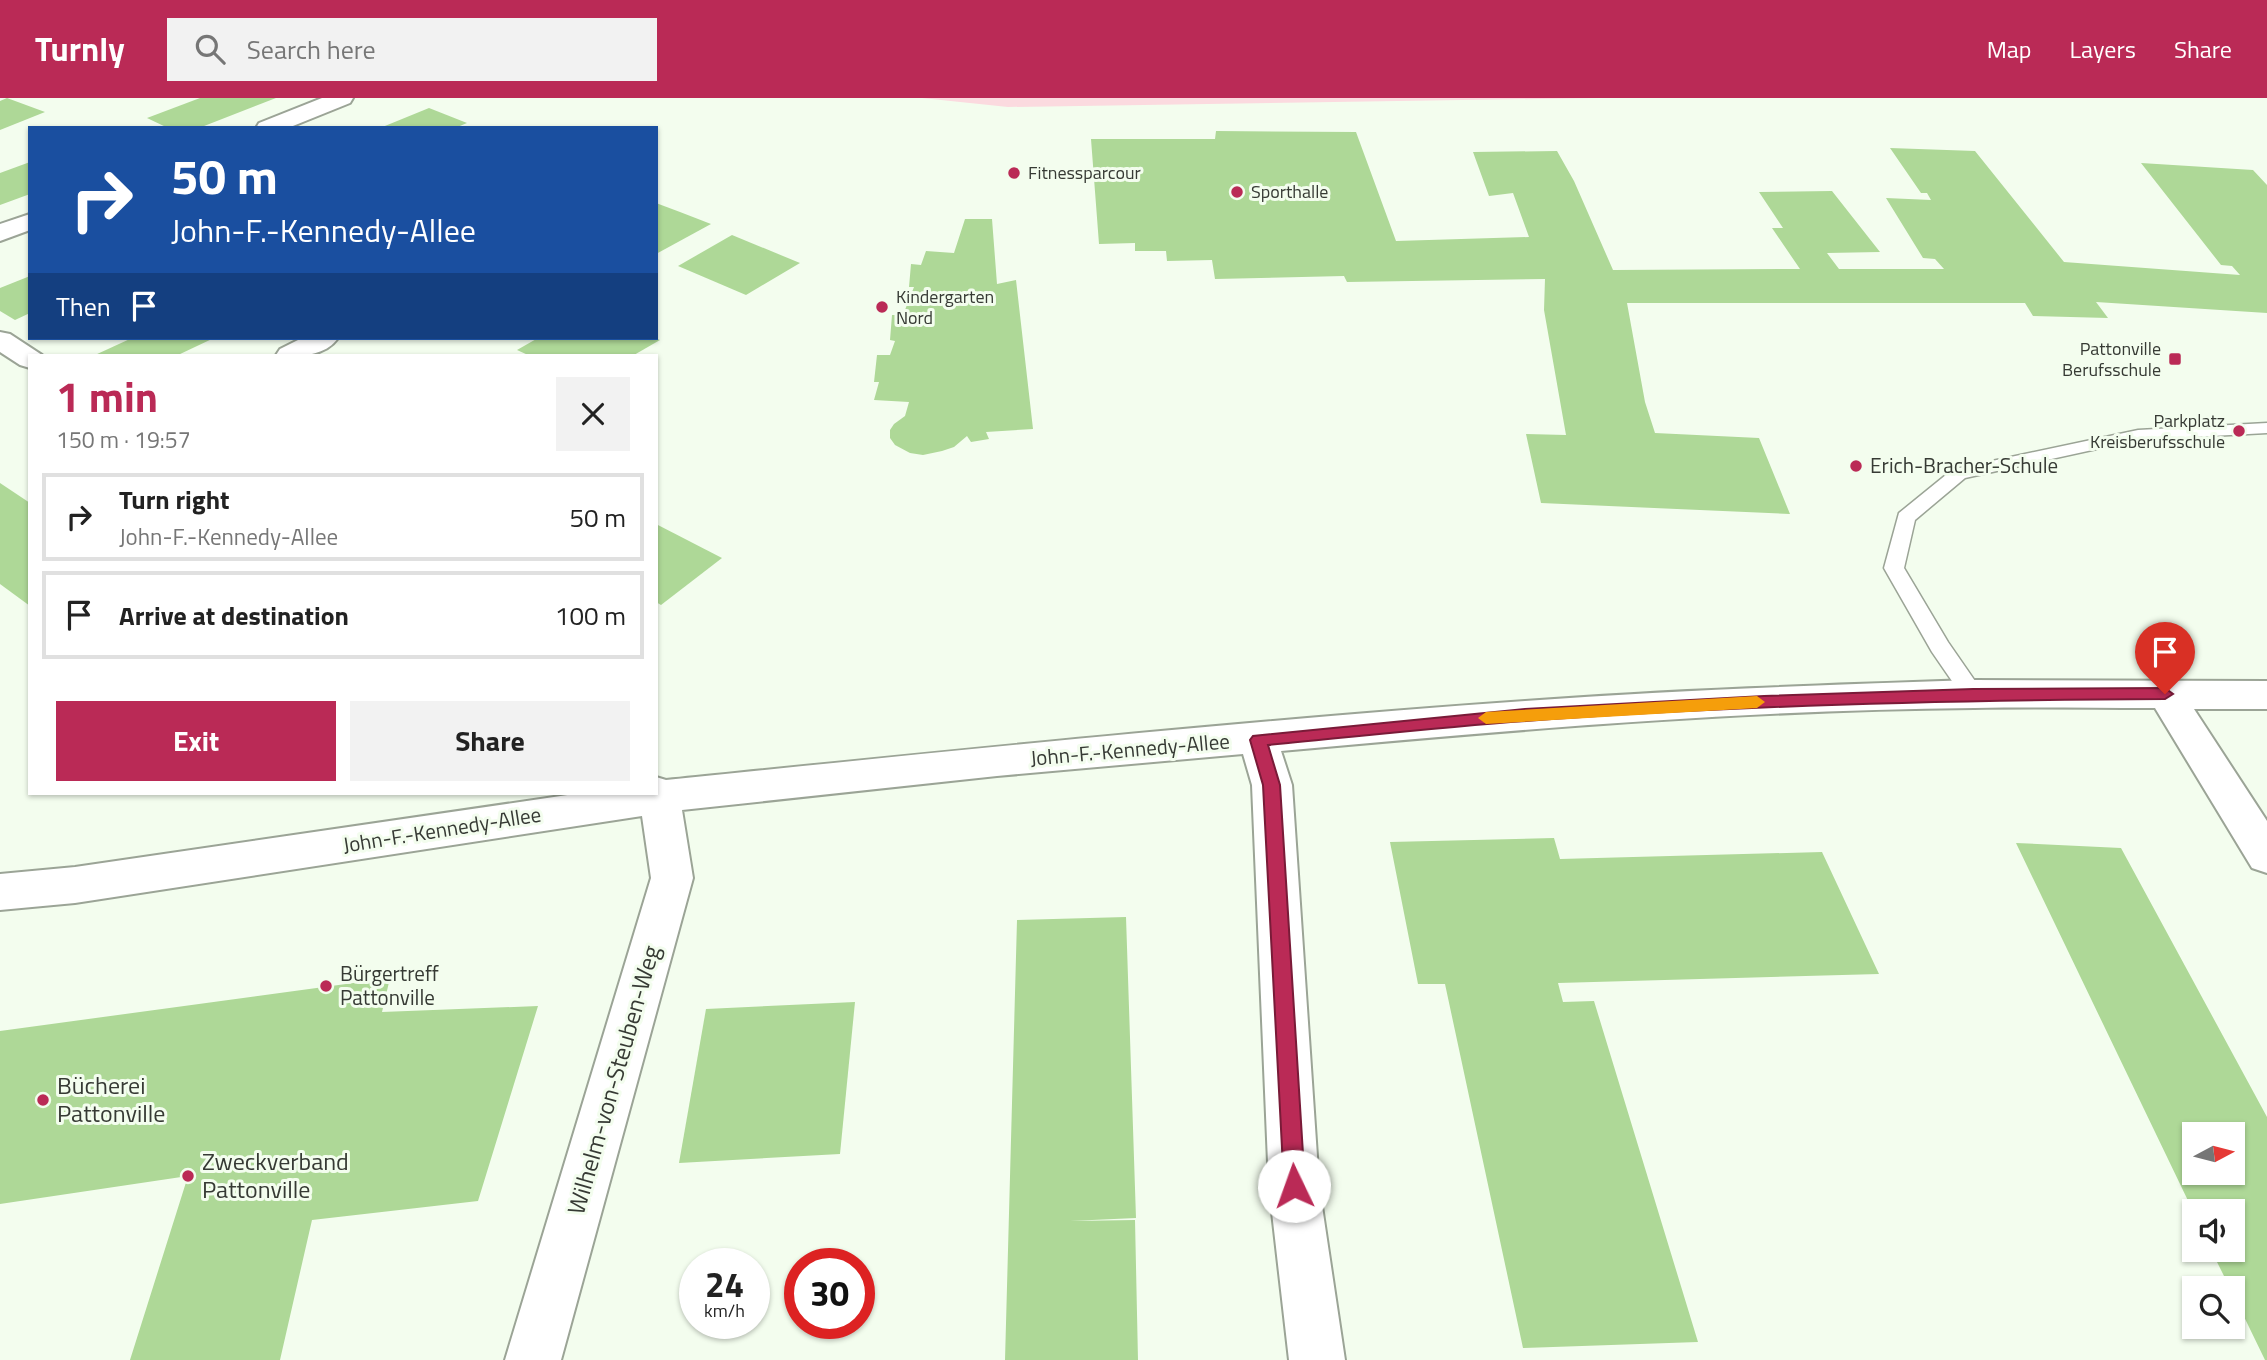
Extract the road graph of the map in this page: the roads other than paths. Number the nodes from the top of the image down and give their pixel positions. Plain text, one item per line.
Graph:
1 (342, 98) edge
2 (272, 126) edge
3 (28, 222) edge
4 (0, 233) edge
5 (0, 340) edge
6 (320, 340) edge
7 (292, 354) edge
8 (28, 358) edge
9 (2267, 428) edge
10 (1973, 694) junction
11 (2165, 694) junction
12 (2267, 695) edge
13 (1258, 740) junction
14 (658, 795) edge
15 (2267, 856) edge
16 (0, 892) edge
17 (533, 1360) edge
18 (1317, 1360) edge

1 - 2 street
3 - 4 street
5 - 8 street
6 - 7 street
9 - 10 lane
10 - 11 street, John-F.-Kennedy-Allee
10 - 13 street, John-F.-Kennedy-Allee
11 - 12 street, John-F.-Kennedy-Allee
11 - 15 street
13 - 14 street, John-F.-Kennedy-Allee
13 - 18 street
14 - 16 street, John-F.-Kennedy-Allee
14 - 17 street, Wilhelm-von-Steuben-Weg

